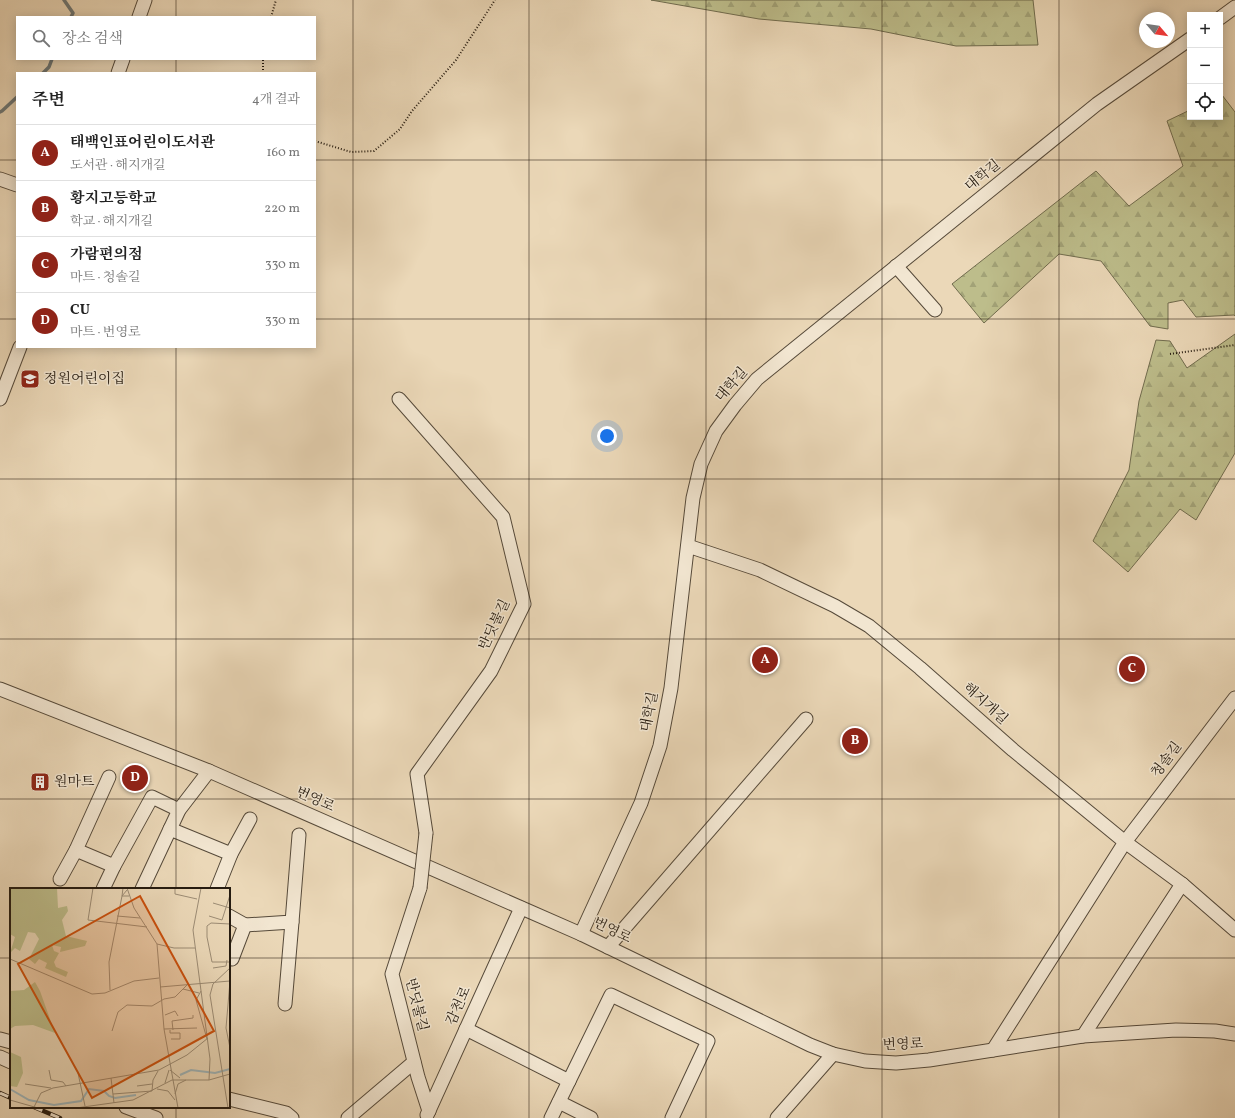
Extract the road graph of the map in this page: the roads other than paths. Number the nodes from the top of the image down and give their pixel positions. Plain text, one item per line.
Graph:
1 (145, 0) edge
2 (1235, 8) edge
3 (139, 16) edge
4 (1223, 16) edge
5 (1187, 41) edge
6 (123, 60) edge
7 (118, 72) edge
8 (0, 179) edge
9 (16, 186) edge
10 (896, 266) junction
11 (935, 310) dead end
12 (19, 348) edge
13 (5, 371) edge
14 (0, 398) edge
15 (399, 399) dead end
16 (688, 546) junction
17 (0, 689) edge
18 (1235, 698) edge
19 (806, 719) dead end
20 (209, 771) junction
21 (109, 778) dead end
22 (179, 810) junction
23 (250, 819) dead end
24 (170, 830) junction
25 (298, 834) dead end
26 (1125, 842) junction
27 (76, 850) junction
28 (231, 854) junction
29 (114, 866) junction
30 (60, 879) dead end
31 (1182, 884) junction
32 (103, 888) edge
33 (142, 888) edge
34 (217, 888) edge
35 (520, 908) junction
36 (230, 916) edge
37 (292, 922) junction
38 (245, 924) junction
39 (1235, 930) edge
40 (581, 934) junction
41 (608, 947) junction
42 (232, 959) dead end
43 (284, 1004) dead end
44 (466, 1029) junction
45 (1235, 1034) edge
46 (1083, 1036) junction
47 (0, 1039) edge
48 (10, 1042) edge
49 (993, 1050) junction
50 (833, 1054) junction
51 (0, 1057) edge
52 (10, 1062) edge
53 (414, 1062) junction
54 (569, 1081) junction
55 (230, 1099) edge
56 (558, 1102) junction
57 (129, 1108) edge
58 (427, 1115) edge
59 (156, 1118) edge
60 (292, 1118) edge
61 (348, 1118) edge
62 (551, 1118) edge
63 (591, 1118) edge
64 (672, 1118) edge
65 (777, 1118) edge

1 - 3 street
2 - 4 street
5 - 10 street, 대학길
6 - 7 street
8 - 9 street
10 - 11 street
10 - 16 street, 대학길
12 - 13 street
13 - 14 street
15 - 53 street, 반딧불길, bridge
16 - 26 street, 해지개길
16 - 40 street, 대학길
17 - 20 street, 번영로
18 - 26 street, 청솔길
19 - 41 street
20 - 22 street
20 - 35 street, 번영로
21 - 27 street
22 - 24 street
22 - 29 street
23 - 28 street
24 - 28 street
24 - 33 street
25 - 37 street
26 - 31 street, 해지개길
26 - 49 street, 청솔길
27 - 29 street
27 - 30 street
28 - 34 street
29 - 32 street
31 - 39 street, 해지개길
31 - 46 street
35 - 40 street, 번영로
35 - 44 street, 감천로
36 - 38 street
37 - 38 street
37 - 43 street
38 - 42 street
40 - 41 street, 번영로
41 - 50 street, 번영로
44 - 54 street
44 - 58 street, 감천로
45 - 46 street, 번영로
46 - 49 street, 번영로
47 - 48 street
49 - 50 street, 번영로
50 - 65 street
51 - 52 street
53 - 58 street, 반딧불길
53 - 61 street
54 - 56 street
54 - 64 street
55 - 60 street
56 - 62 street
56 - 63 street
57 - 59 street

